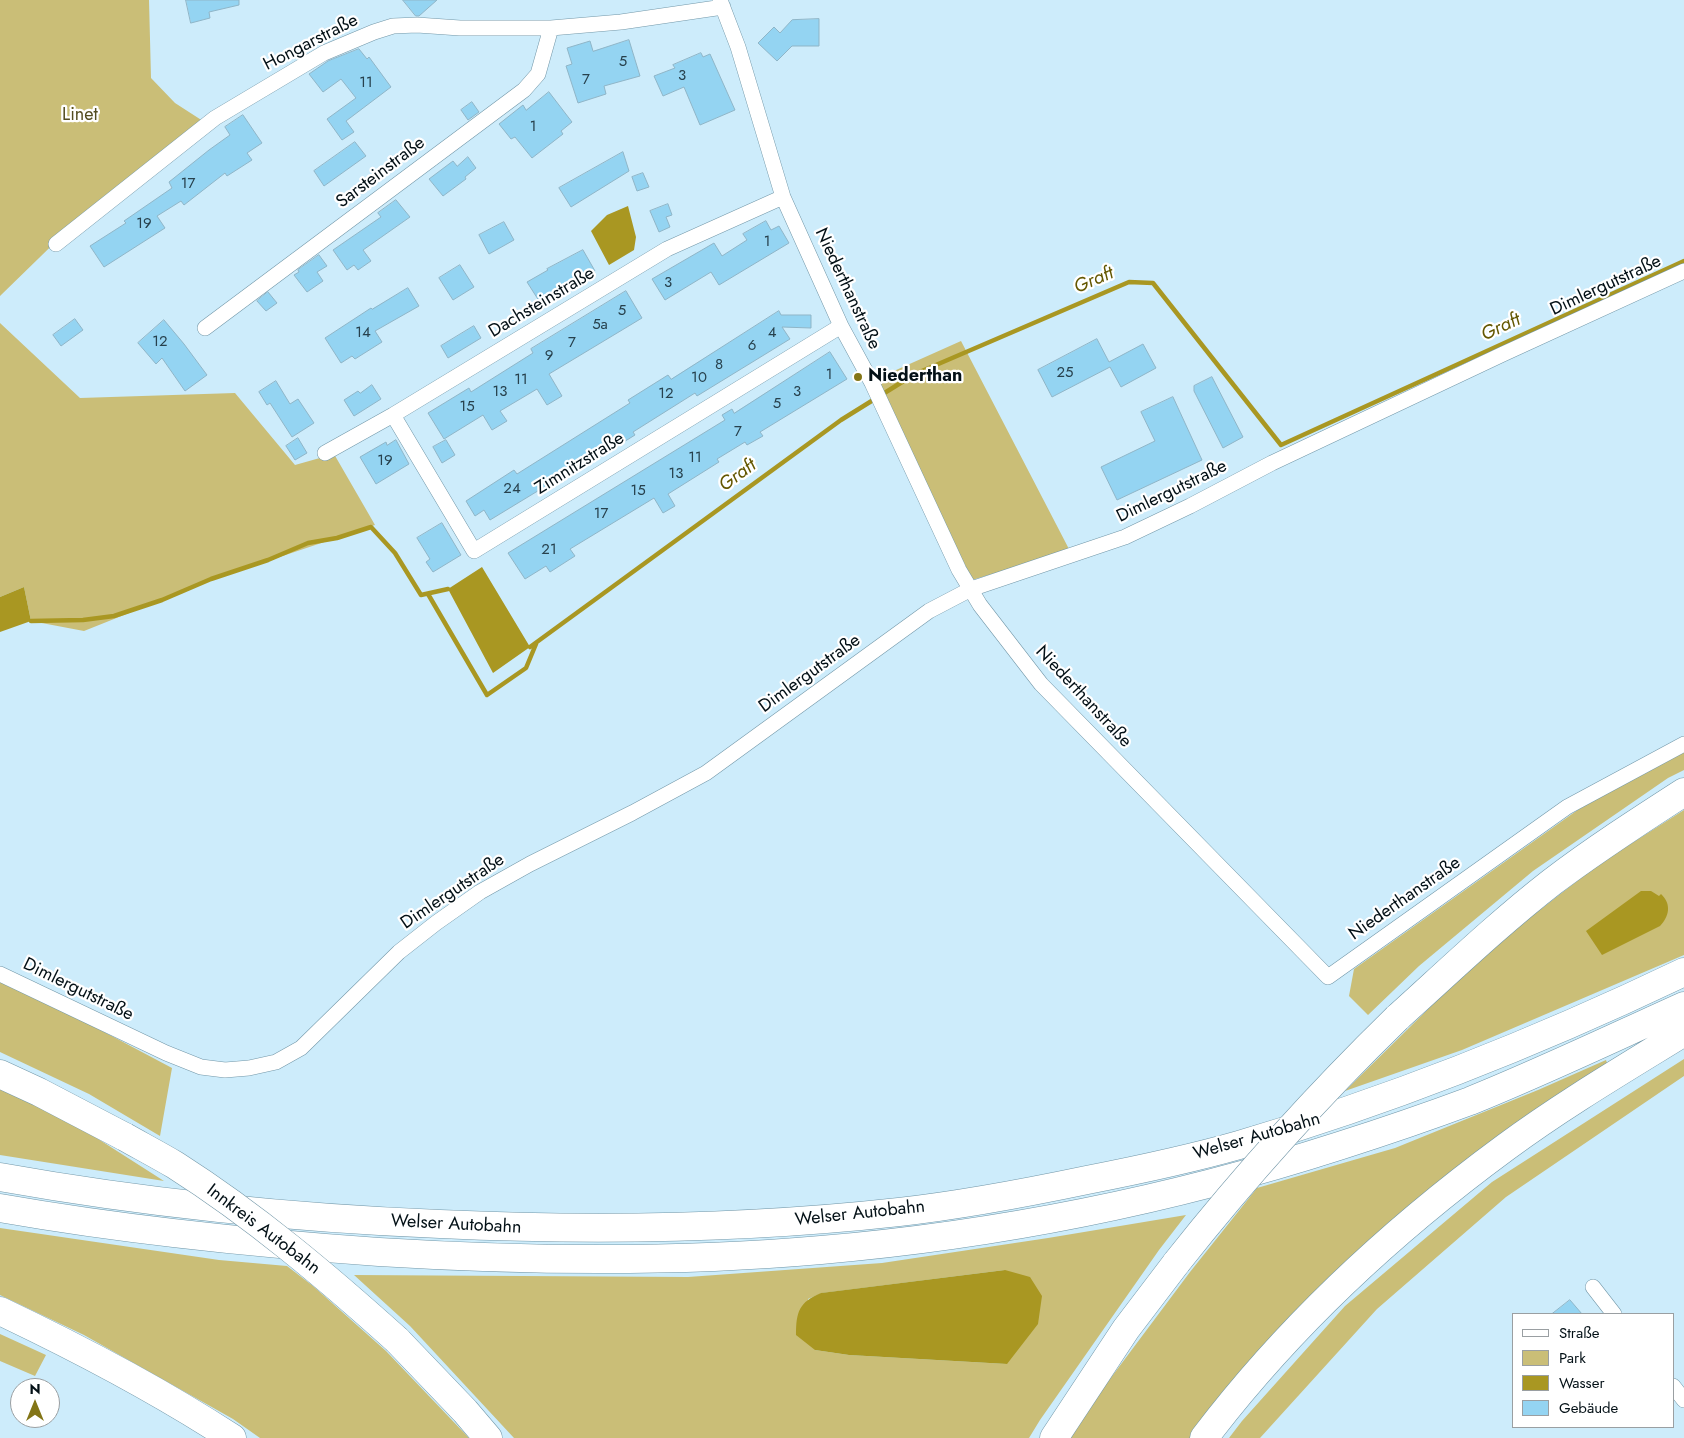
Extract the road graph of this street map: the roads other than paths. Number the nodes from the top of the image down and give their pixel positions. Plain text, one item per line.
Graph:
1 (722, 3) edge
2 (551, 28) junction
3 (783, 197) junction
4 (56, 244) dead end
5 (1684, 271) edge
6 (841, 326) junction
7 (205, 328) dead end
8 (393, 415) junction
9 (325, 453) dead end
10 (971, 589) junction
11 (1684, 744) edge
12 (1684, 792) edge
13 (1684, 972) edge
14 (0, 974) edge
15 (1684, 1006) edge
16 (1684, 1032) edge
17 (0, 1074) edge
18 (0, 1177) edge
19 (0, 1208) edge
20 (1593, 1287) dead end
21 (0, 1311) edge
22 (1613, 1313) edge
23 (1674, 1387) edge
24 (1684, 1400) edge
25 (232, 1438) edge
26 (488, 1438) edge
27 (1054, 1438) edge
28 (1204, 1438) edge

1 - 2 street, Hongarstraße
1 - 3 street, Niederthanstraße
2 - 4 street, Hongarstraße
2 - 7 street, Sarsteinstraße
3 - 6 street, Niederthanstraße
3 - 8 street, Dachsteinstraße
5 - 10 street, Dimlergutstraße
6 - 8 street, Zimnitzstraße
6 - 10 street, Niederthanstraße
8 - 9 street, Dachsteinstraße
10 - 11 street, Niederthanstraße
10 - 14 street, Dimlergutstraße
12 - 27 highway, bridge
13 - 18 highway, Welser Autobahn
15 - 19 highway, Welser Autobahn
16 - 28 highway
17 - 26 highway, Innkreis Autobahn, bridge
20 - 22 street
21 - 25 highway
23 - 24 street

